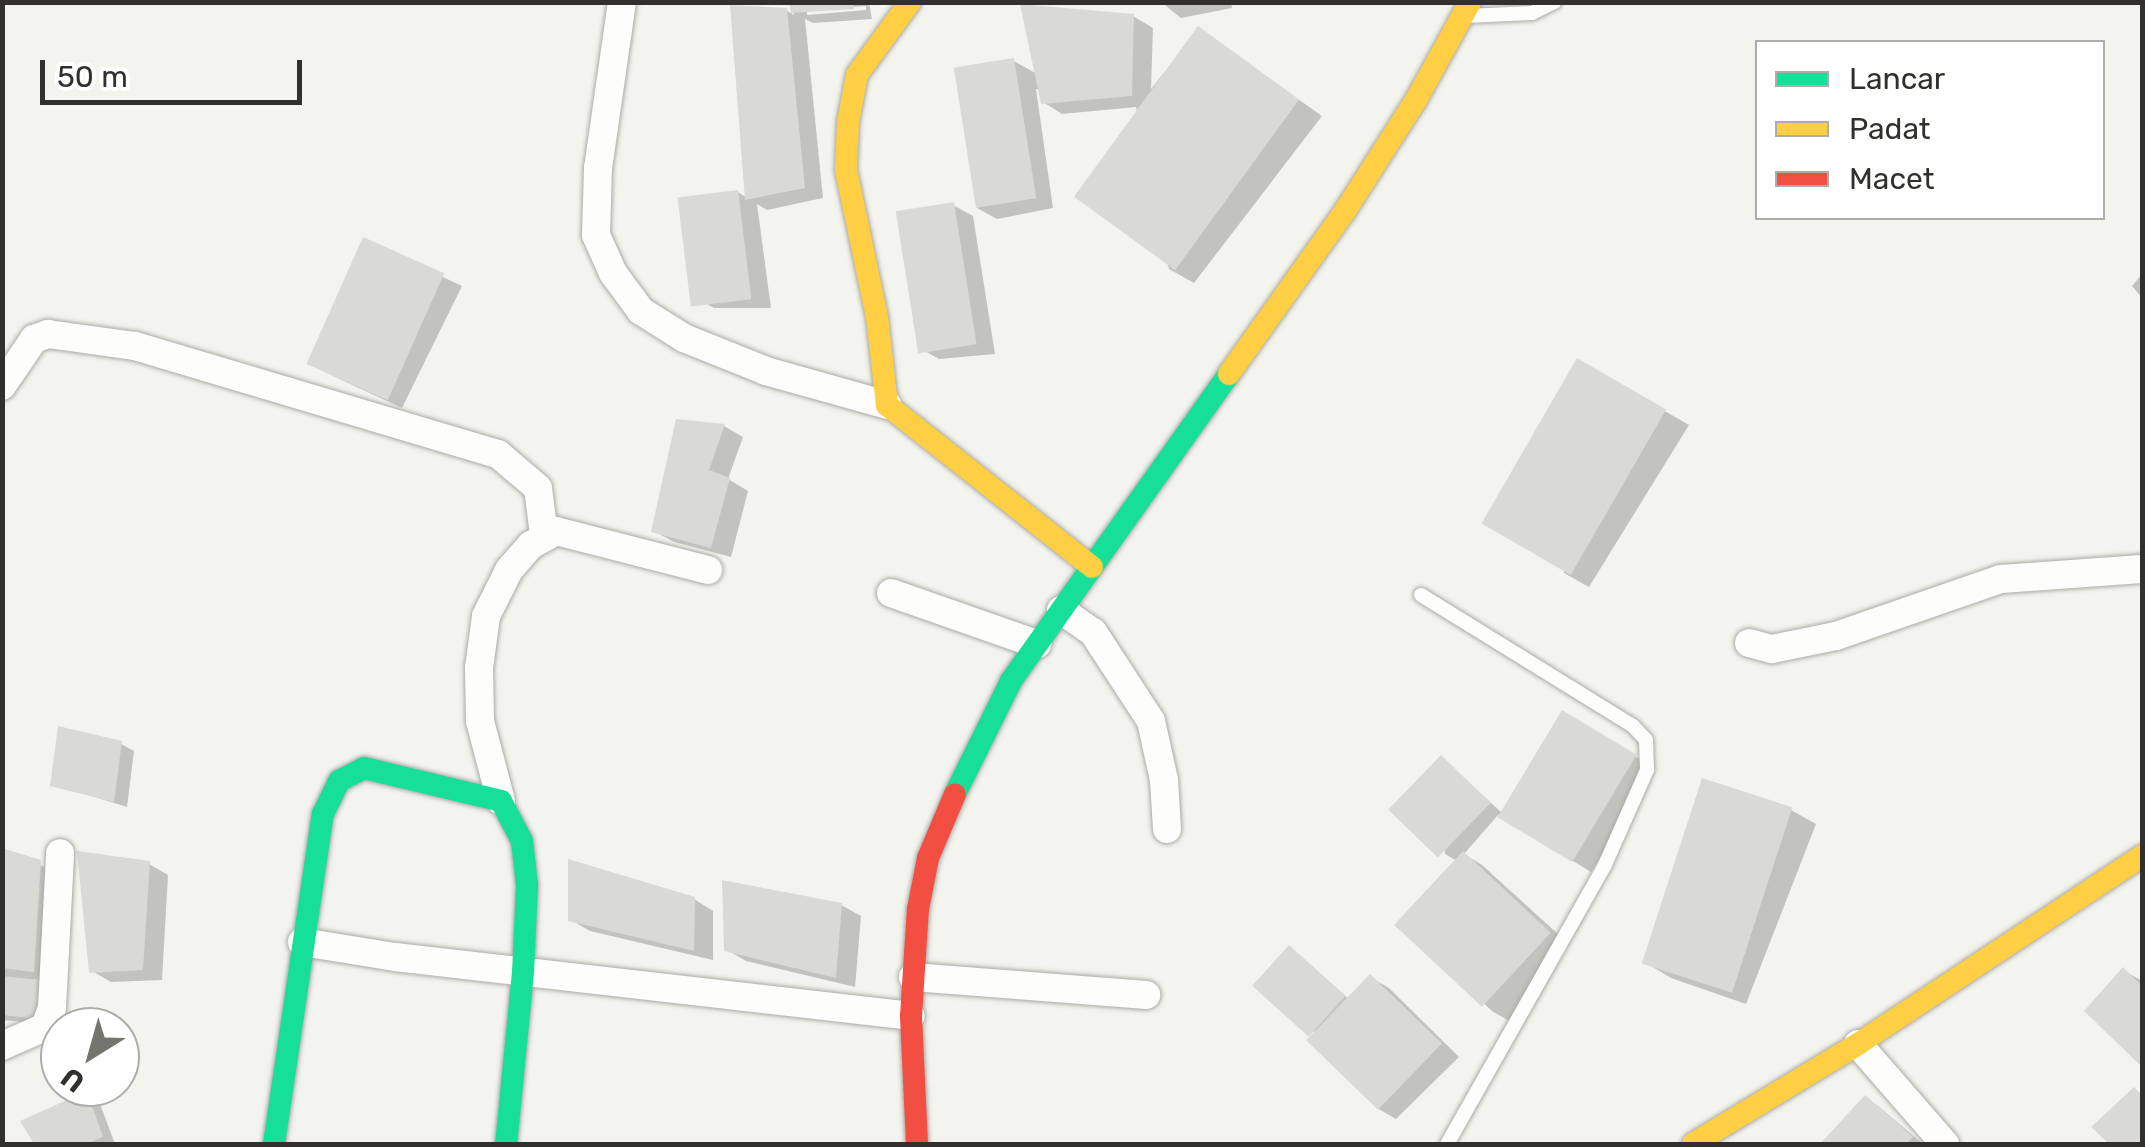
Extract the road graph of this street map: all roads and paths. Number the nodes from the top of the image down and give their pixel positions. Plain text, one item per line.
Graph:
1 (622, 2) edge
2 (910, 2) edge
3 (1555, 2) edge
4 (1468, 9) edge
5 (2, 386) edge
6 (887, 406) junction
7 (544, 536) junction
8 (1092, 567) junction
9 (2142, 569) edge
10 (708, 570) dead end
11 (891, 593) dead end
12 (1422, 595) dead end
13 (1061, 610) junction
14 (1749, 643) dead end
15 (1037, 644) junction
16 (500, 801) junction
17 (1167, 829) dead end
18 (60, 853) dead end
19 (2142, 856) edge
20 (302, 942) junction
21 (523, 972) junction
22 (914, 977) junction
23 (1146, 995) dead end
24 (911, 1016) junction
25 (1858, 1044) junction
26 (2, 1046) edge
27 (274, 1144) edge
28 (506, 1144) edge
29 (917, 1144) edge
30 (1447, 1144) edge
31 (1694, 1144) edge
32 (1945, 1144) edge

1 - 6 street
2 - 6 street
3 - 4 lane
4 - 8 street
5 - 7 street
6 - 8 street
7 - 10 street
7 - 16 street
8 - 13 street
9 - 14 street
11 - 15 street
12 - 30 lane
13 - 15 street
13 - 17 street
15 - 22 street
16 - 20 street
16 - 21 street
18 - 26 street
19 - 25 street
20 - 21 street
20 - 27 street
21 - 24 street
21 - 28 street
22 - 23 street
22 - 24 street
24 - 29 street
25 - 31 street
25 - 32 street

